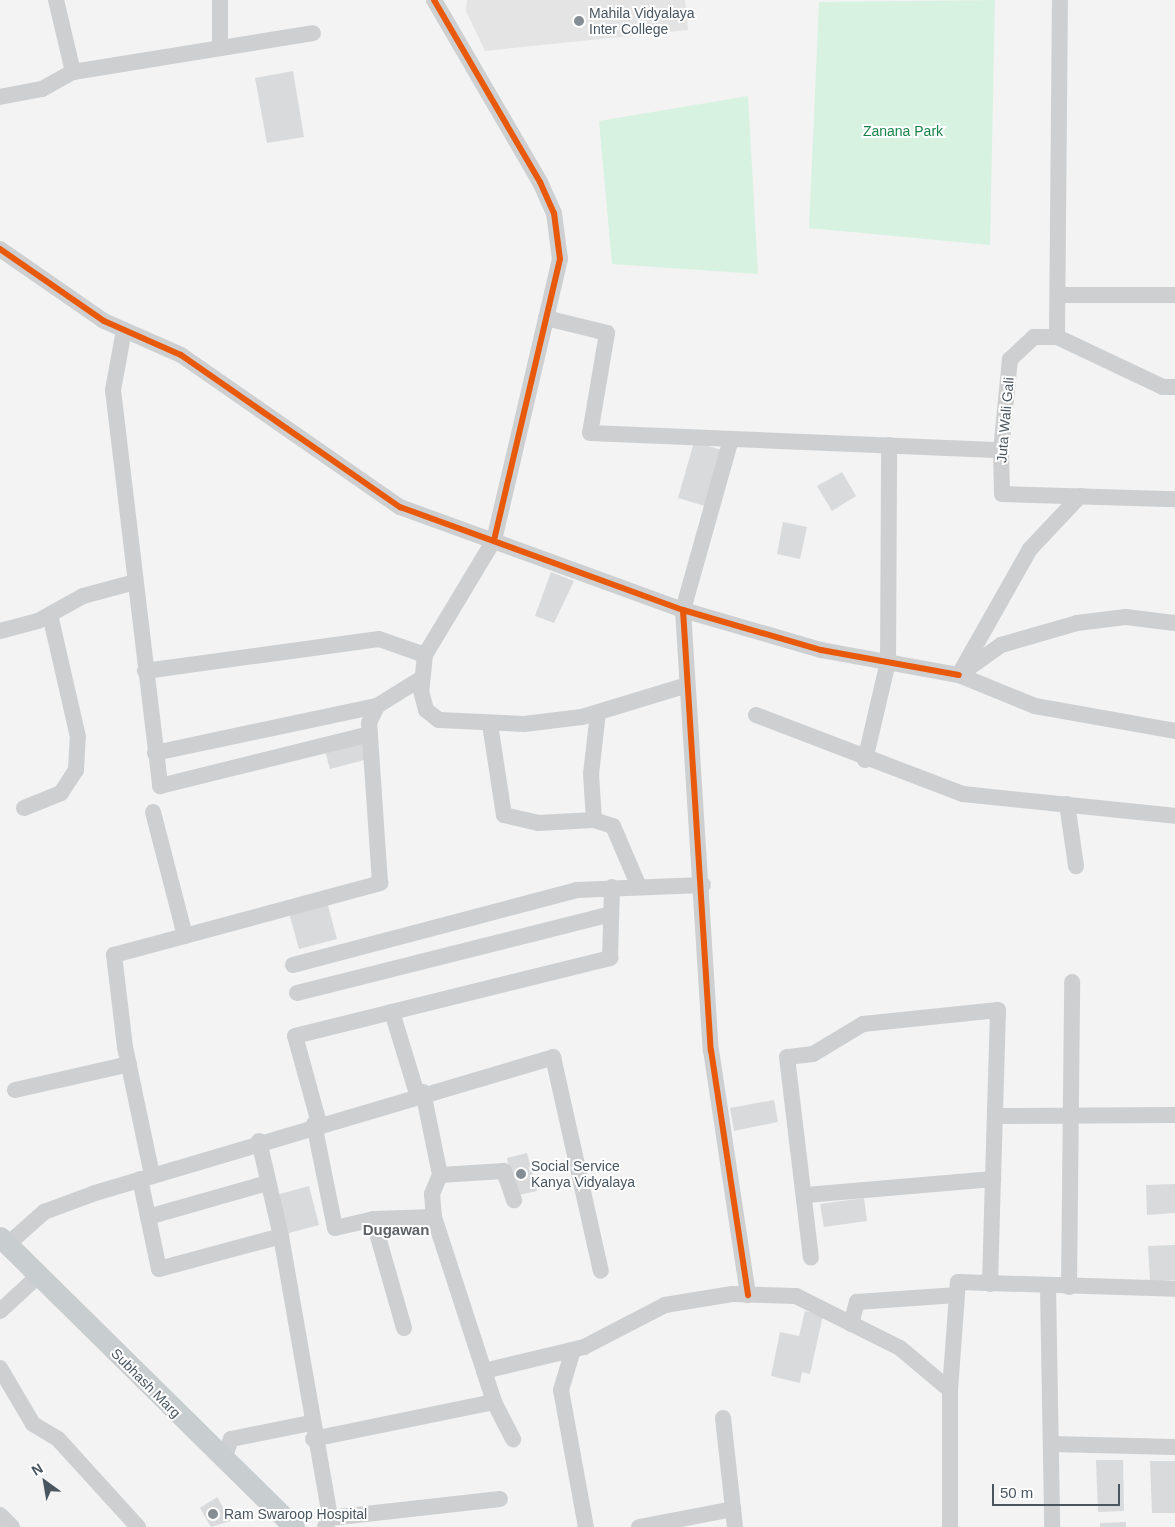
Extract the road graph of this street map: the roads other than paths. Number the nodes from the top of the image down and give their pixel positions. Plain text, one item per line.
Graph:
1 (56, 0) edge
2 (220, 0) edge
3 (434, 0) edge
4 (1060, 0) edge
5 (313, 32) dead end
6 (220, 48) junction
7 (73, 72) junction
8 (0, 97) edge
9 (0, 249) edge
10 (1058, 295) junction
11 (1175, 295) edge
12 (546, 318) junction
13 (124, 330) junction
14 (1057, 337) junction
15 (1175, 388) edge
16 (731, 438) junction
17 (889, 446) junction
18 (1000, 450) junction
19 (1080, 496) junction
20 (1175, 499) edge
21 (494, 540) junction
22 (135, 582) junction
23 (683, 610) junction
24 (50, 615) junction
25 (1175, 623) edge
26 (0, 631) edge
27 (424, 655) junction
28 (888, 662) junction
29 (145, 671) junction
30 (959, 675) junction
31 (422, 678) junction
32 (688, 685) junction
33 (378, 706) junction
34 (598, 713) junction
35 (756, 715) dead end
36 (490, 724) junction
37 (1175, 731) edge
38 (370, 734) junction
39 (156, 753) junction
40 (865, 760) junction
41 (1067, 804) junction
42 (24, 808) dead end
43 (153, 812) dead end
44 (1175, 816) edge
45 (594, 820) junction
46 (1076, 866) dead end
47 (703, 885) junction
48 (612, 887) junction
49 (639, 887) junction
50 (611, 914) junction
51 (185, 936) junction
52 (293, 965) dead end
53 (1072, 982) dead end
54 (297, 993) dead end
55 (392, 1012) junction
56 (129, 1064) junction
57 (15, 1090) dead end
58 (420, 1093) junction
59 (1175, 1115) edge
60 (995, 1116) junction
61 (1071, 1116) junction
62 (317, 1124) junction
63 (259, 1141) junction
64 (440, 1175) junction
65 (146, 1176) junction
66 (993, 1178) junction
67 (267, 1183) junction
68 (806, 1196) junction
69 (514, 1200) dead end
70 (148, 1217) junction
71 (434, 1217) junction
72 (373, 1219) junction
73 (281, 1236) junction
74 (4, 1241) edge
75 (811, 1258) dead end
76 (602, 1271) dead end
77 (38, 1276) junction
78 (990, 1284) junction
79 (1048, 1286) junction
80 (1069, 1287) junction
81 (1175, 1289) edge
82 (748, 1295) junction
83 (957, 1296) junction
84 (0, 1311) edge
85 (851, 1324) junction
86 (404, 1328) dead end
87 (573, 1350) junction
88 (0, 1368) edge
89 (484, 1371) junction
90 (950, 1390) junction
91 (494, 1402) junction
92 (723, 1418) dead end
93 (311, 1423) junction
94 (513, 1439) dead end
95 (314, 1440) junction
96 (1051, 1444) junction
97 (1175, 1447) edge
98 (224, 1460) junction
99 (500, 1499) dead end
100 (733, 1509) junction
101 (0, 1515) edge
102 (327, 1523) edge
103 (12, 1527) edge
104 (138, 1527) edge
105 (294, 1527) edge
106 (586, 1527) edge
107 (639, 1527) edge
108 (735, 1527) edge
109 (950, 1527) edge
110 (1052, 1527) edge

1 - 7 street
2 - 6 street
3 - 12 street
4 - 10 street
5 - 6 street
6 - 7 street
7 - 8 street
9 - 13 street
10 - 11 street
10 - 14 street
12 - 16 street
12 - 21 street
13 - 21 street
13 - 22 street
14 - 15 street, Juta Wali Gali
14 - 18 street, Juta Wali Gali
16 - 17 street
16 - 23 street
17 - 18 street
17 - 28 street
18 - 19 street, Juta Wali Gali
19 - 20 street, Juta Wali Gali
19 - 30 street
21 - 23 street
21 - 27 street
22 - 24 street
22 - 29 street
23 - 28 street
23 - 32 street
24 - 26 street
24 - 42 street
25 - 30 street
27 - 29 street
27 - 31 street
28 - 30 street
28 - 40 street
29 - 39 street
30 - 37 street
31 - 33 street
31 - 36 street
32 - 34 street
32 - 47 street
33 - 38 street
33 - 39 street
34 - 36 street
34 - 45 street
35 - 40 street
36 - 45 street
38 - 39 street
38 - 51 street
40 - 41 street
41 - 44 street
41 - 46 street
43 - 51 street
45 - 49 street
47 - 49 street
47 - 82 street
48 - 49 street
48 - 50 street
48 - 52 street
50 - 54 street
50 - 55 street
51 - 56 street
53 - 61 street
55 - 58 street
55 - 62 street
56 - 57 street
56 - 65 street
58 - 62 street
58 - 64 street
58 - 76 street
59 - 61 street
60 - 61 street
60 - 66 street
60 - 68 street
61 - 80 street
62 - 63 street
62 - 72 street
63 - 65 street
63 - 67 street
64 - 69 street
64 - 71 street
65 - 70 street
65 - 74 street
66 - 68 street
66 - 78 street
67 - 70 street
67 - 73 street
68 - 75 street
70 - 73 street
71 - 72 street
71 - 89 street
72 - 86 street
73 - 93 street
74 - 77 main road, Subhash Marg
77 - 84 street
77 - 98 main road, Subhash Marg
78 - 79 street
78 - 83 street
79 - 80 street
79 - 96 street
80 - 81 street
82 - 85 street
82 - 87 street
83 - 85 street
83 - 90 street
85 - 90 street
87 - 89 street
87 - 106 street
88 - 104 street
89 - 91 street
90 - 109 street
91 - 94 street
91 - 95 street
92 - 100 street
93 - 95 street
93 - 98 street
95 - 102 street
96 - 97 street
96 - 110 street
98 - 105 main road, Subhash Marg
99 - 102 street
100 - 107 street
100 - 108 street
101 - 103 street

